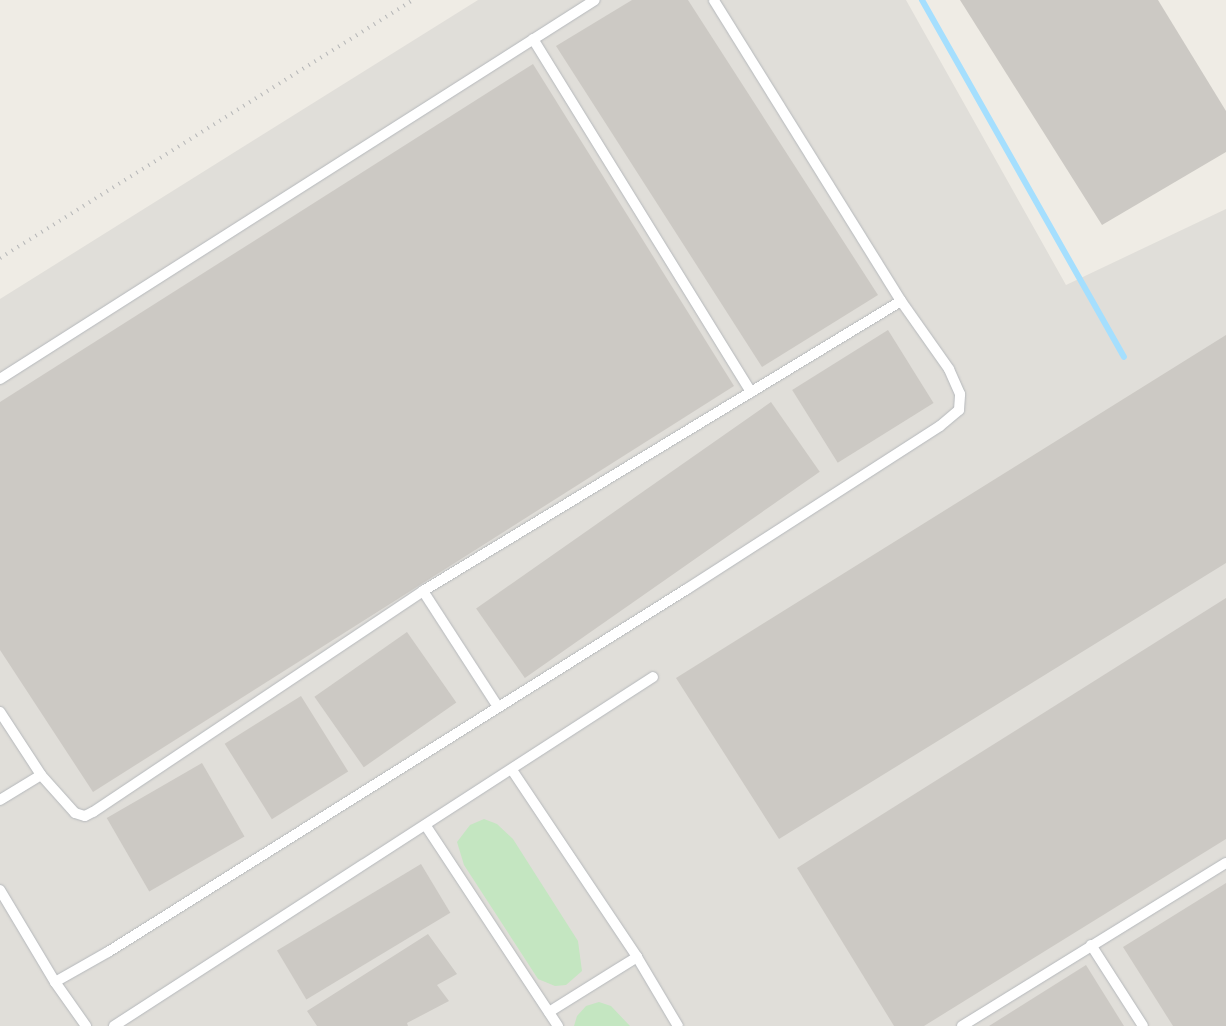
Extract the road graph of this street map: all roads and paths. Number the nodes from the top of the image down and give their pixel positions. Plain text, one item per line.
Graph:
1 (595, 0) edge
2 (714, 0) edge
3 (533, 39) junction
4 (901, 301) junction
5 (0, 379) edge
6 (750, 392) junction
7 (423, 591) junction
8 (653, 677) dead end
9 (498, 707) junction
10 (0, 712) edge
11 (512, 770) junction
12 (41, 775) junction
13 (0, 800) edge
14 (426, 826) junction
15 (1226, 863) edge
16 (0, 890) edge
17 (1092, 945) junction
18 (637, 957) junction
19 (55, 982) junction
20 (549, 1012) junction
21 (86, 1026) edge
22 (114, 1026) edge
23 (558, 1026) edge
24 (678, 1026) edge
25 (962, 1026) edge
26 (1143, 1026) edge

1 - 3 lane
2 - 4 lane
3 - 5 lane
3 - 6 lane
4 - 6 lane
4 - 9 lane
6 - 7 lane
7 - 9 lane
7 - 12 lane
8 - 11 lane
9 - 19 lane
10 - 12 lane
11 - 14 lane
11 - 18 lane
12 - 13 lane
14 - 20 lane
14 - 22 lane
15 - 17 lane
16 - 19 lane
17 - 25 lane
17 - 26 lane
18 - 20 lane
18 - 24 lane
19 - 21 lane
20 - 23 lane

